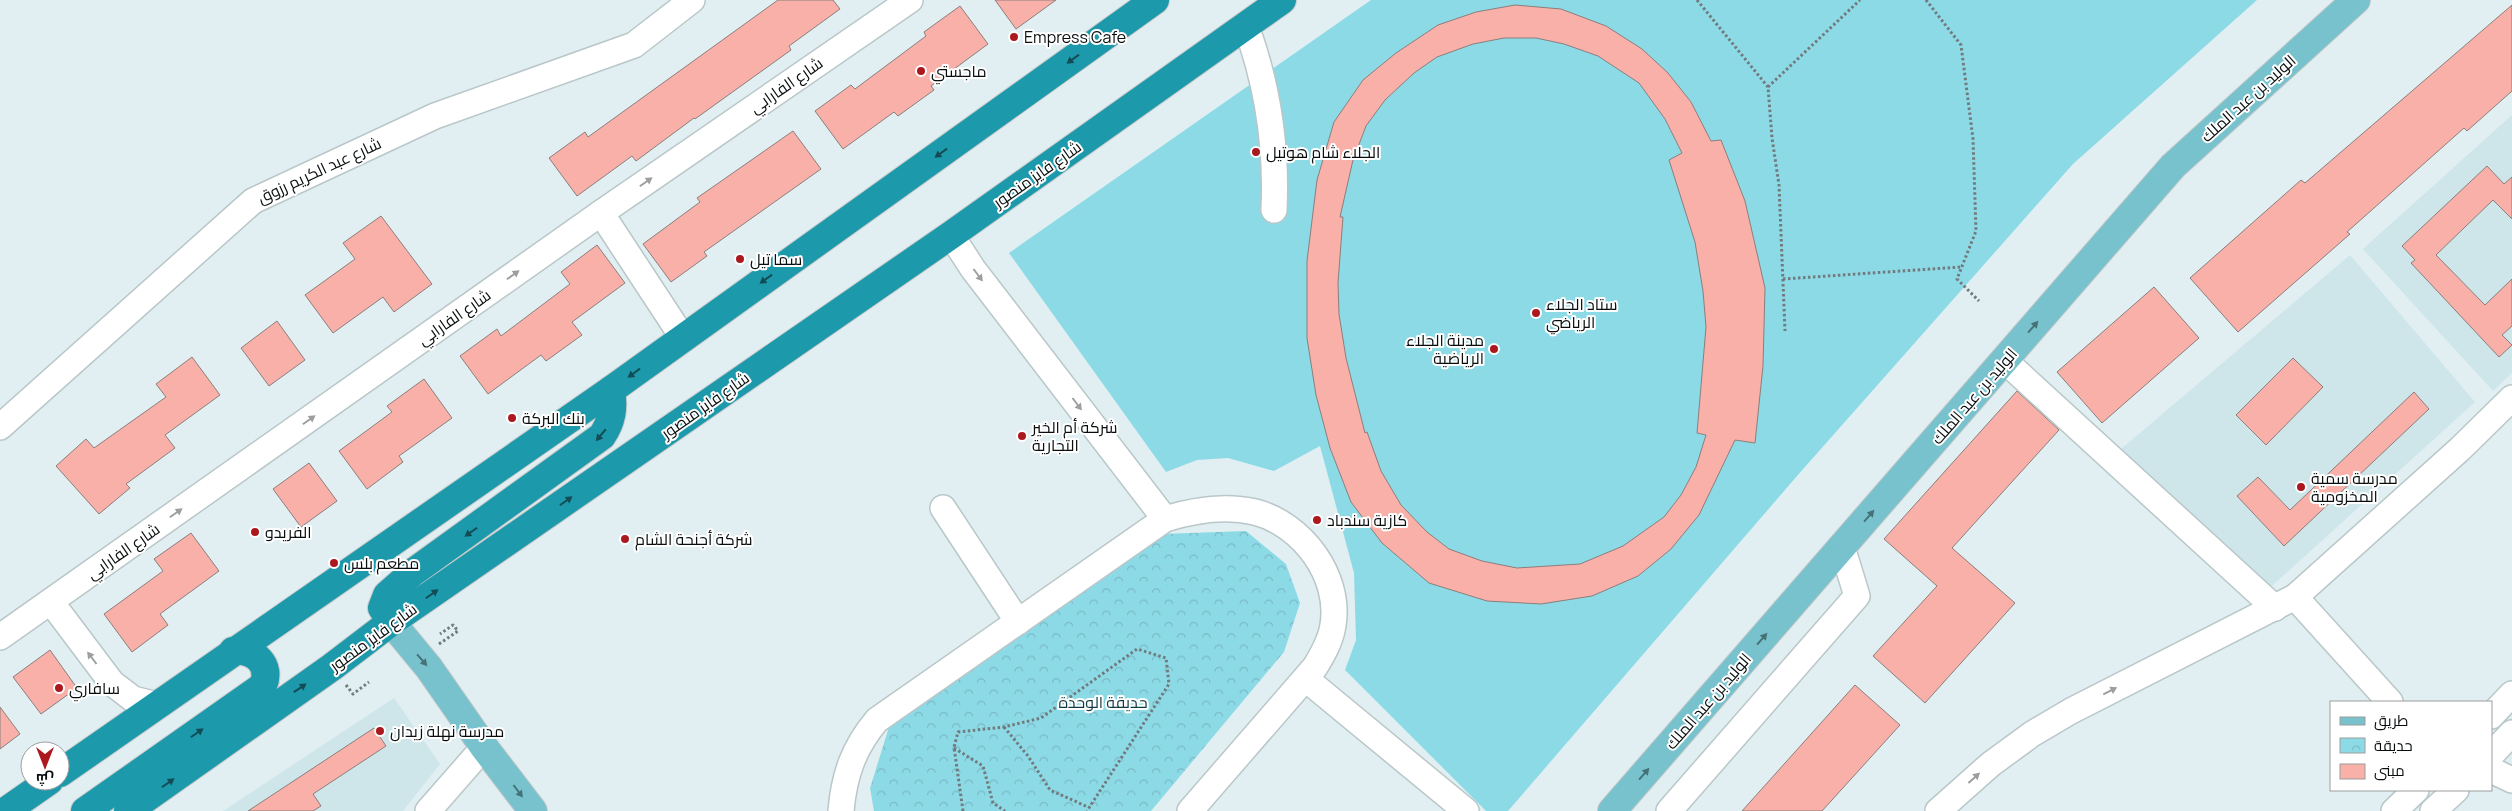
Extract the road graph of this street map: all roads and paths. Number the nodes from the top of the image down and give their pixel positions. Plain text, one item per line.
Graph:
1 (692, 0) edge
2 (910, 0) edge
3 (1155, 0) edge
4 (1282, 0) edge
5 (1698, 0) edge
6 (1860, 0) edge
7 (1926, 0) edge
8 (2356, 0) edge
9 (1246, 26) junction
10 (1768, 87) junction
11 (1274, 210) dead end
12 (601, 213) junction
13 (951, 234) junction
14 (1961, 268) junction
15 (1783, 279) junction
16 (1979, 301) dead end
17 (1785, 331) dead end
18 (683, 338) junction
19 (2004, 360) junction
20 (611, 390) junction
21 (2512, 398) edge
22 (0, 427) edge
23 (942, 508) dead end
24 (1165, 519) junction
25 (1842, 547) junction
26 (51, 602) junction
27 (2285, 603) junction
28 (391, 622) junction
29 (1018, 622) junction
30 (440, 634) dead end
31 (0, 637) edge
32 (233, 651) junction
33 (420, 658) junction
34 (1306, 679) junction
35 (369, 682) dead end
36 (356, 692) dead end
37 (2512, 694) edge
38 (2389, 701) edge
39 (157, 705) junction
40 (2492, 715) edge
41 (1004, 727) junction
42 (2512, 733) edge
43 (484, 747) junction
44 (954, 747) junction
45 (2492, 755) edge
46 (70, 766) edge
47 (2492, 770) edge
48 (2512, 780) edge
49 (34, 791) edge
50 (2415, 791) edge
51 (2455, 791) edge
52 (1087, 809) edge
53 (1195, 809) edge
54 (6, 811) edge
55 (85, 811) edge
56 (128, 811) edge
57 (428, 811) edge
58 (533, 811) edge
59 (841, 811) edge
60 (963, 811) edge
61 (1005, 811) edge
62 (1466, 811) edge
63 (1612, 811) edge
64 (1669, 811) edge
65 (1938, 811) edge
66 (2394, 811) edge
67 (2433, 811) edge

1 - 22 street, شارع عبد الكريم رزوق
12 -> 2 street, شارع الفارابي
3 -> 18 highway
4 - 9 highway, شارع فايز منصور
5 - 10 path
6 - 10 path
7 - 14 path
19 -> 8 main road, الوليد بن عبد الملك
9 - 11 street
9 - 13 highway, شارع فايز منصور
10 - 15 path
12 - 18 street
26 -> 12 street, شارع الفارابي
13 -> 24 street
28 -> 13 highway, شارع فايز منصور
14 - 15 path
14 - 16 path
15 - 17 path
18 -> 20 highway
25 -> 19 main road, الوليد بن عبد الملك
19 - 27 street
20 -> 28 highway
20 - 32 highway
21 - 27 street
23 - 29 street
24 - 29 street
24 - 34 street
63 -> 25 main road, الوليد بن عبد الملك
25 - 64 street
26 - 31 street, شارع الفارابي
39 -> 26 street
27 - 38 street
65 -> 27 street
28 - 33 main road
56 -> 28 highway, شارع فايز منصور
29 - 59 street
30 - 33 path
32 - 39 highway
55 -> 32 highway
33 -> 43 main road
34 - 53 street
34 - 62 street
35 - 36 path
37 - 40 street
39 - 46 highway
41 - 44 path
41 - 52 path
41 - 52 path
42 - 45 street
43 - 57 street
43 -> 58 main road
44 - 60 path
44 - 61 path
47 - 48 street
49 - 54 highway
50 - 66 street
51 - 67 street

